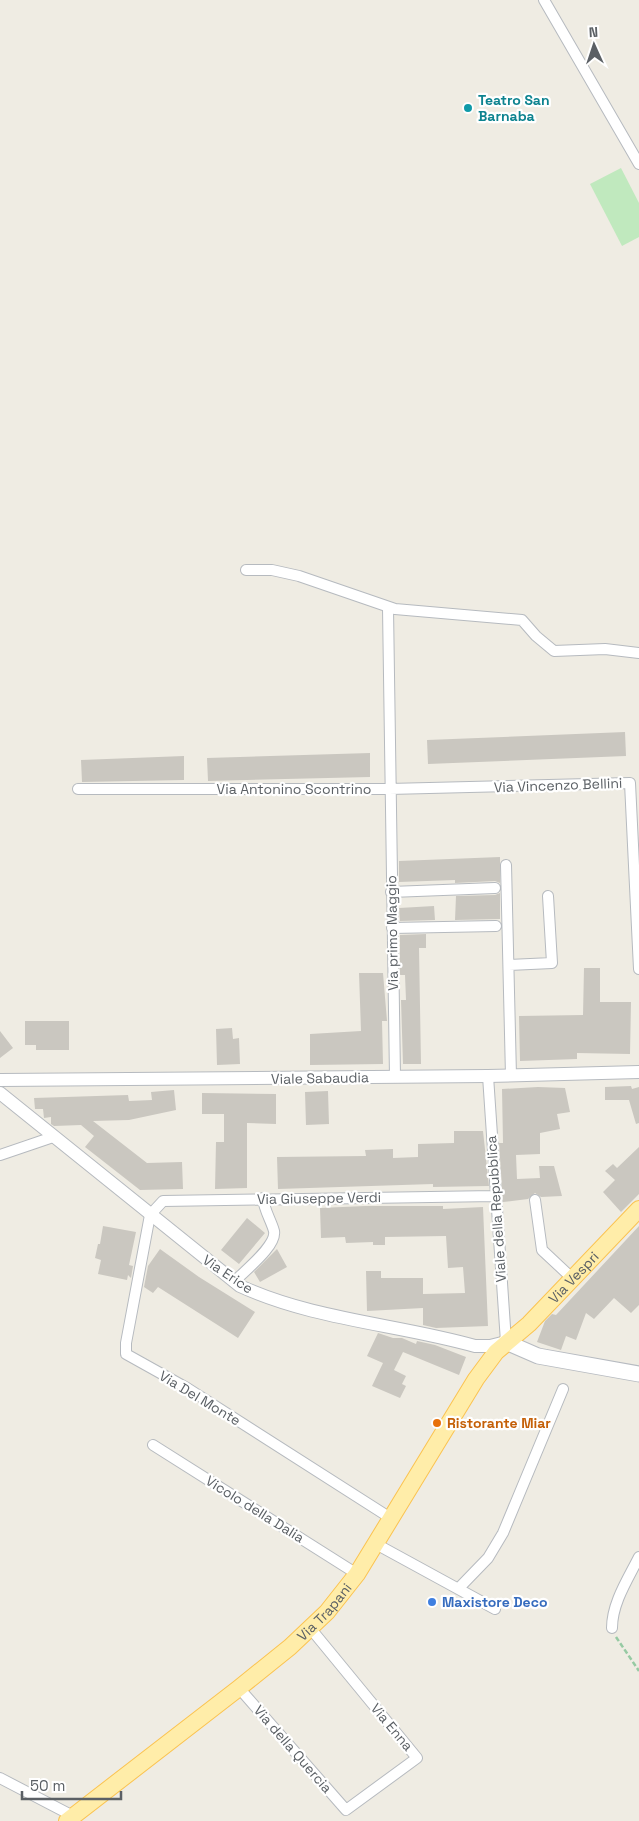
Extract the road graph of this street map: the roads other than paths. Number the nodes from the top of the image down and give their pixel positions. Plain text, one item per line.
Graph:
1 (544, 0) edge
2 (639, 164) edge
3 (246, 570) dead end
4 (388, 608) junction
5 (639, 652) edge
6 (78, 789) dead end
7 (389, 789) junction
8 (506, 864) dead end
9 (495, 888) dead end
10 (391, 892) junction
11 (548, 896) dead end
12 (496, 926) dead end
13 (392, 928) junction
14 (508, 965) junction
15 (639, 970) edge
16 (639, 1072) edge
17 (488, 1076) junction
18 (512, 1076) junction
19 (395, 1078) junction
20 (0, 1080) edge
21 (0, 1093) edge
22 (53, 1137) junction
23 (0, 1155) edge
24 (495, 1196) junction
25 (263, 1198) junction
26 (535, 1200) dead end
27 (639, 1209) edge
28 (150, 1216) junction
29 (573, 1279) junction
30 (234, 1282) junction
31 (506, 1342) junction
32 (474, 1346) junction
33 (484, 1367) junction
34 (639, 1374) edge
35 (563, 1390) dead end
36 (153, 1445) dead end
37 (392, 1519) junction
38 (376, 1544) junction
39 (639, 1557) edge
40 (357, 1574) junction
41 (458, 1588) junction
42 (495, 1609) dead end
43 (612, 1628) road end
44 (310, 1629) junction
45 (239, 1688) junction
46 (0, 1778) edge
47 (346, 1810) joint
48 (76, 1817) edge

1 - 2 street
3 - 4 street
4 - 5 street
4 - 7 street, Via Antonino Scontrino
6 - 7 street, Via Antonino Scontrino
7 - 10 street, Via primo Maggio
7 - 15 street, Via Vincenzo Bellini
8 - 14 street
9 - 10 street
10 - 13 street, Via primo Maggio
11 - 14 street
12 - 13 street
13 - 19 street, Via primo Maggio
14 - 18 street
16 - 18 street, Viale Sabaudia
17 - 18 street, Viale Sabaudia
17 - 19 street, Viale Sabaudia
17 - 24 street, Viale della Repubblica
19 - 20 street, Viale Sabaudia
21 - 22 street, Via Erice
22 - 23 street
22 - 28 street, Via Erice
24 - 25 street, Via Giuseppe Verdi
24 - 31 street, Viale della Repubblica
25 - 28 street, Via Giuseppe Verdi
25 - 30 street
26 - 29 street
27 - 29 main road, Via Vespri
28 - 30 street, Via Erice
28 - 37 street, Via Del Monte
29 - 31 main road, Via Vespri
30 - 32 street, Via Erice
31 - 32 street, Via Erice
31 - 33 main road, Via Trapani
31 - 34 main road
32 - 33 street
33 - 37 main road, Via Trapani
35 - 41 street
36 - 40 street, Vicolo della Dalia
37 - 38 main road, Via Trapani
38 - 40 main road, Via Trapani
38 - 41 street
39 - 43 street
40 - 44 main road, Via Trapani
41 - 42 street
44 - 45 main road, Via Trapani
44 - 47 street, Via Enna
45 - 47 street, Via della Quercia
45 - 48 main road, Via Trapani
46 - 48 street

